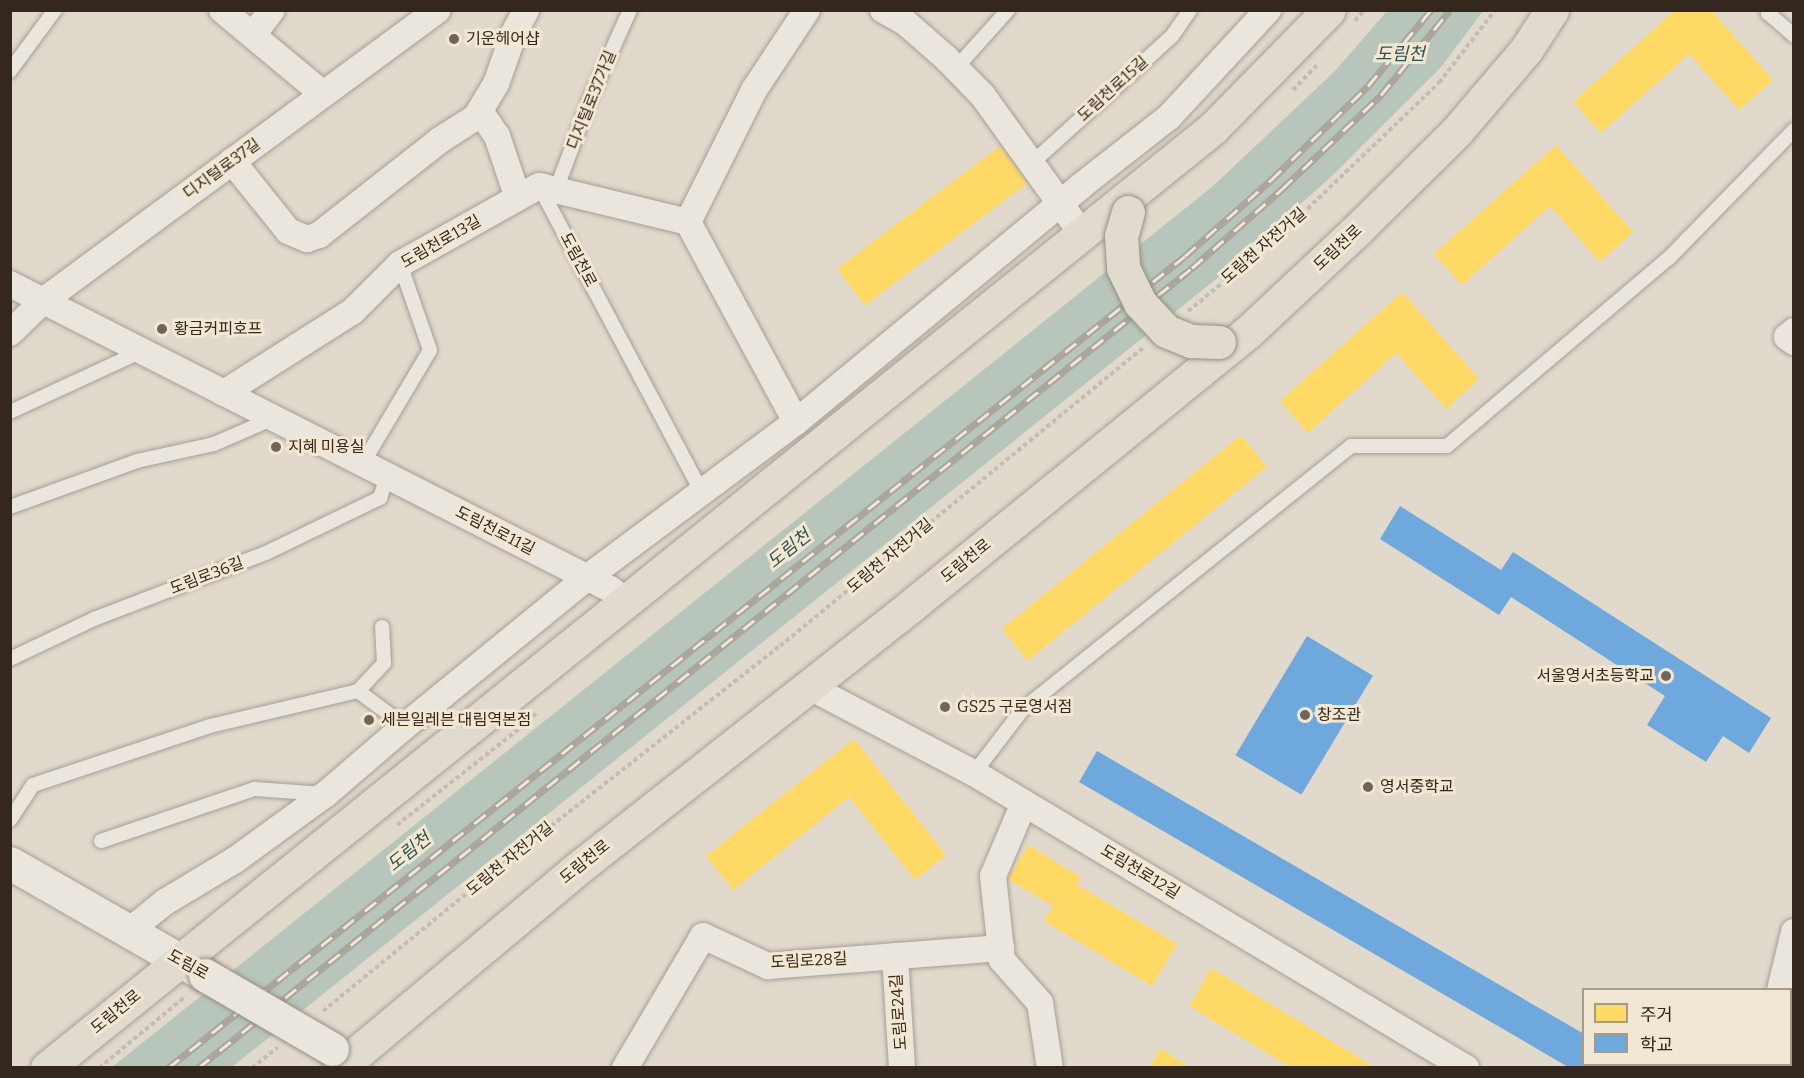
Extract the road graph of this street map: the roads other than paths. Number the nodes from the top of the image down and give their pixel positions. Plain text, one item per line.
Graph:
1 (55, 10) edge
2 (222, 10) edge
3 (272, 10) edge
4 (437, 10) edge
5 (526, 10) edge
6 (630, 10) edge
7 (807, 10) edge
8 (884, 10) edge
9 (1008, 10) edge
10 (1190, 10) edge
11 (1268, 10) edge
12 (1329, 10) edge
13 (1552, 10) edge
14 (1770, 10) edge
15 (253, 35) junction
16 (1794, 36) edge
17 (956, 68) junction
18 (10, 72) edge
19 (323, 94) junction
20 (480, 111) junction
21 (1794, 130) edge
22 (232, 161) junction
23 (1032, 163) junction
24 (538, 191) junction
25 (1131, 201) junction
26 (1060, 203) junction
27 (688, 222) junction
28 (1082, 234) junction
29 (400, 264) junction
30 (10, 284) edge
31 (43, 301) junction
32 (1794, 331) edge
33 (10, 333) edge
34 (1234, 337) junction
35 (1794, 342) edge
36 (142, 351) junction
37 (224, 393) junction
38 (10, 412) edge
39 (274, 418) junction
40 (796, 422) junction
41 (363, 463) junction
42 (387, 476) junction
43 (702, 492) junction
44 (10, 507) edge
45 (588, 578) junction
46 (626, 601) junction
47 (382, 627) dead end
48 (10, 659) edge
49 (808, 687) junction
50 (358, 691) junction
51 (405, 726) junction
52 (974, 773) junction
53 (326, 794) junction
54 (1024, 803) junction
55 (10, 820) edge
56 (101, 841) dead end
57 (10, 863) edge
58 (129, 931) junction
59 (1794, 932) edge
60 (1001, 948) junction
61 (895, 956) junction
62 (193, 968) junction
63 (1780, 988) edge
64 (347, 1061) edge
65 (47, 1068) edge
66 (625, 1068) edge
67 (902, 1068) edge
68 (1050, 1068) edge
69 (1466, 1068) edge

1 - 18 lane
2 - 15 street
3 - 15 street
4 - 19 street, 디지털로37길
5 - 20 street
6 - 24 lane, 디지털로37가길
7 - 27 street
8 - 17 street
9 - 17 lane
10 - 23 lane, 도림천로15길
11 - 26 street
12 - 25 main road, 도림천로
13 - 34 main road, 도림천로
14 - 16 lane
15 - 19 street
17 - 23 street
19 - 22 street, 디지털로37길
20 - 22 street
20 - 24 street
21 - 52 lane
22 - 31 street, 디지털로37길
23 - 26 street
24 - 27 street
24 - 29 street, 도림천로13길
24 - 43 lane, 도림천로
25 - 28 main road, 도림천로
25 - 34 main road, bridge
26 - 28 street
26 - 40 street
27 - 40 street
28 - 46 main road, 도림천로
29 - 37 street, 도림천로13길
29 - 41 lane
30 - 31 street, 도림천로11길
31 - 33 street, 디지털로37길
31 - 36 street, 도림천로11길
32 - 35 street
34 - 49 main road, 도림천로
36 - 37 street, 도림천로11길
36 - 38 lane
37 - 39 street, 도림천로11길
39 - 41 street, 도림천로11길
39 - 44 lane
40 - 43 street
41 - 42 street, 도림천로11길
42 - 45 street, 도림천로11길
42 - 48 lane, 도림로36길
43 - 45 street
45 - 46 street, 도림천로11길
45 - 51 street
46 - 62 main road, 도림천로
47 - 50 lane
49 - 52 street, 도림천로12길
49 - 64 main road, 도림천로
50 - 51 lane
50 - 55 lane
51 - 53 street
52 - 54 street, 도림천로12길
53 - 56 lane
53 - 58 street
54 - 60 street
54 - 69 street, 도림천로12길
57 - 58 street, 도림로
58 - 62 street, 도림로
59 - 63 street
60 - 61 street, 도림로28길
60 - 68 street
61 - 66 street, 도림로28길
61 - 67 street, 도림로24길
62 - 64 street, 도림로, bridge
62 - 65 main road, 도림천로

